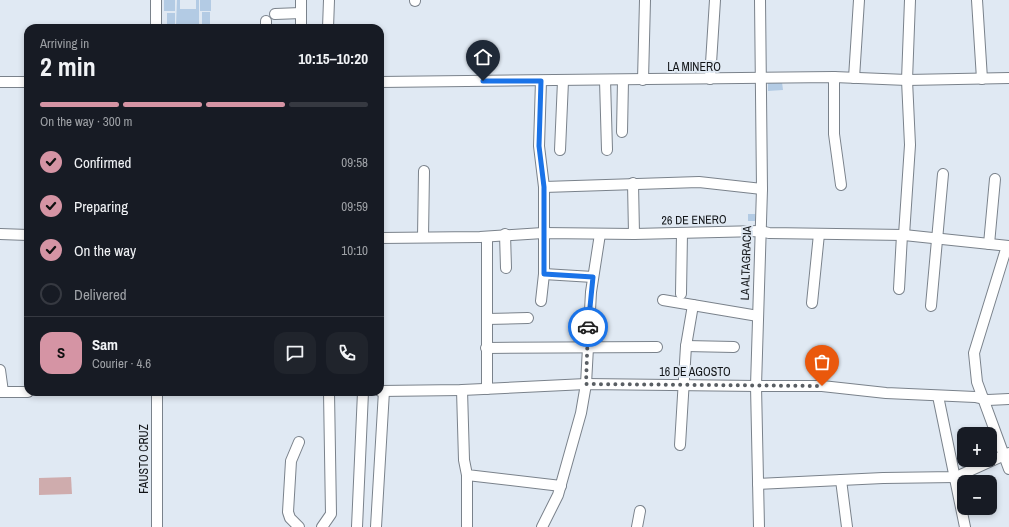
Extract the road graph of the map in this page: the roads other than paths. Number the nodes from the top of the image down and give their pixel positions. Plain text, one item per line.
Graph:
1 (156, 0) edge
2 (301, 0) edge
3 (329, 0) edge
4 (645, 0) edge
5 (715, 0) edge
6 (760, 0) edge
7 (859, 0) edge
8 (910, 0) edge
9 (976, 0) edge
10 (301, 13) junction
11 (275, 14) dead end
12 (156, 24) edge
13 (301, 24) edge
14 (328, 24) edge
15 (834, 77) junction
16 (854, 78) junction
17 (1009, 78) edge
18 (710, 79) junction
19 (761, 79) junction
20 (982, 79) junction
21 (605, 80) junction
22 (623, 80) junction
23 (643, 80) junction
24 (907, 80) junction
25 (541, 81) junction
26 (562, 81) junction
27 (0, 82) edge
28 (24, 82) edge
29 (384, 82) edge
30 (622, 132) dead end
31 (560, 150) dead end
32 (607, 150) dead end
33 (424, 171) dead end
34 (943, 174) dead end
35 (995, 179) dead end
36 (633, 183) junction
37 (841, 185) dead end
38 (544, 187) junction
39 (762, 190) junction
40 (760, 231) junction
41 (543, 233) junction
42 (682, 233) junction
43 (0, 234) edge
44 (505, 234) junction
45 (600, 234) junction
46 (634, 234) junction
47 (819, 234) junction
48 (24, 235) edge
49 (903, 235) junction
50 (487, 236) junction
51 (423, 237) junction
52 (384, 238) edge
53 (937, 238) junction
54 (989, 244) junction
55 (1008, 246) edge
56 (506, 268) dead end
57 (544, 274) junction
58 (593, 277) junction
59 (899, 289) dead end
60 (681, 294) dead end
61 (663, 300) dead end
62 (541, 301) dead end
63 (812, 303) dead end
64 (693, 305) junction
65 (931, 306) dead end
66 (758, 316) junction
67 (528, 318) dead end
68 (487, 319) junction
69 (686, 346) junction
70 (587, 347) junction
71 (734, 347) dead end
72 (486, 348) junction
73 (657, 348) dead end
74 (0, 370) edge
75 (586, 384) junction
76 (685, 386) junction
77 (756, 386) junction
78 (487, 389) junction
79 (384, 390) edge
80 (462, 390) junction
81 (2, 392) edge
82 (24, 392) edge
83 (157, 396) edge
84 (329, 396) edge
85 (363, 396) edge
86 (382, 396) edge
87 (938, 396) junction
88 (982, 399) junction
89 (1009, 399) edge
90 (299, 442) dead end
91 (680, 445) dead end
92 (1006, 454) edge
93 (1009, 470) edge
94 (467, 475) junction
95 (956, 478) junction
96 (841, 480) junction
97 (758, 484) junction
98 (561, 486) junction
99 (640, 511) dead end
100 (157, 527) edge
101 (299, 527) edge
102 (322, 527) edge
103 (357, 527) edge
104 (376, 527) edge
105 (467, 527) edge
106 (542, 527) edge
107 (637, 527) edge
108 (759, 527) edge
109 (847, 527) edge
110 (965, 527) edge

1 - 12 street
2 - 10 street
3 - 14 street
4 - 23 street
5 - 18 street
6 - 19 street, LA ALTAGRACIA
7 - 16 street
8 - 24 street
9 - 20 street
10 - 11 street
10 - 13 street
15 - 16 street, LA MINERO
15 - 19 street, LA MINERO
15 - 37 street
16 - 24 street, LA MINERO
17 - 20 street, LA MINERO
18 - 19 street, LA MINERO
18 - 23 street, LA MINERO
19 - 39 street, LA ALTAGRACIA
20 - 24 street, LA MINERO
21 - 22 street, LA MINERO
21 - 26 street, LA MINERO
21 - 32 street
22 - 23 street, LA MINERO
22 - 30 street
24 - 49 street
25 - 26 street, LA MINERO
25 - 29 street, LA MINERO
25 - 38 street
26 - 31 street
27 - 28 street
33 - 51 street
34 - 53 street
35 - 54 street
36 - 38 street
36 - 39 street
36 - 46 street
38 - 41 street
39 - 40 street, LA ALTAGRACIA
40 - 42 street, 26 DE ENERO
40 - 47 street, 26 DE ENERO
40 - 66 street, LA ALTAGRACIA
41 - 44 street, 26 DE ENERO
41 - 45 street, 26 DE ENERO
41 - 57 street
42 - 46 street, 26 DE ENERO
42 - 60 street
43 - 48 street
44 - 50 street, 26 DE ENERO
44 - 56 street
45 - 46 street, 26 DE ENERO
45 - 58 street
47 - 49 street, 26 DE ENERO
47 - 63 street
49 - 53 street, 26 DE ENERO
49 - 59 street
50 - 51 street, 26 DE ENERO
50 - 68 street
51 - 52 street, 26 DE ENERO
53 - 54 street, 26 DE ENERO
53 - 65 street
54 - 55 street, 26 DE ENERO
55 - 88 street
57 - 58 street
57 - 62 street
58 - 70 street
61 - 64 street
64 - 66 street
64 - 69 street
66 - 77 street, LA ALTAGRACIA
67 - 68 street
68 - 72 street
69 - 71 street
69 - 76 street
70 - 72 street
70 - 73 street
70 - 75 street
72 - 78 street
74 - 81 street
75 - 76 street, 16 DE AGOSTO
75 - 78 street, 16 DE AGOSTO
75 - 98 street
76 - 77 street, 16 DE AGOSTO
76 - 91 street
77 - 87 street, 16 DE AGOSTO
77 - 97 street, LA ALTAGRACIA
78 - 80 street, 16 DE AGOSTO
79 - 80 street, 16 DE AGOSTO
80 - 94 street
81 - 82 street
83 - 100 street, FAUSTO CRUZ
84 - 102 street
85 - 103 street
86 - 104 street
87 - 88 street, 16 DE AGOSTO
87 - 95 street
88 - 89 street, 16 DE AGOSTO
88 - 92 street
90 - 101 street
92 - 93 street
92 - 95 street
94 - 98 street
94 - 105 street
95 - 96 street
95 - 110 street
96 - 97 street
96 - 109 street
97 - 108 street, LA ALTAGRACIA
98 - 106 street
99 - 107 street

